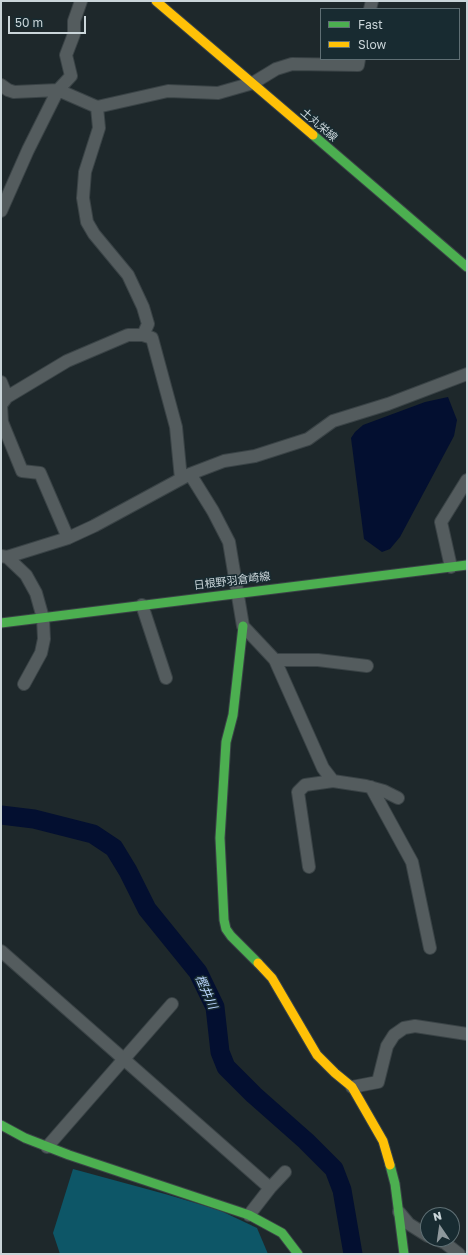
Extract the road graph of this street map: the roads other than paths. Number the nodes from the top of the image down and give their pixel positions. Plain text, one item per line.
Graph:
1 (81, 1) edge
2 (156, 1) edge
3 (359, 60) edge
4 (253, 83) junction
5 (1, 85) edge
6 (58, 90) junction
7 (97, 107) junction
8 (1, 211) edge
9 (467, 266) edge
10 (143, 335) junction
11 (467, 374) edge
12 (1, 382) edge
13 (7, 397) junction
14 (1, 422) edge
15 (185, 476) junction
16 (467, 480) edge
17 (68, 538) junction
18 (4, 557) edge
19 (467, 565) edge
20 (451, 567) junction
21 (238, 593) junction
22 (142, 605) junction
23 (44, 618) junction
24 (1, 623) edge
25 (243, 626) junction
26 (275, 660) junction
27 (368, 666) dead end
28 (166, 678) dead end
29 (24, 684) dead end
30 (332, 781) junction
31 (371, 787) junction
32 (398, 798) dead end
33 (309, 867) dead end
34 (430, 948) dead end
35 (1, 952) edge
36 (172, 1004) dead end
37 (467, 1034) edge
38 (124, 1060) junction
39 (352, 1087) junction
40 (1, 1125) edge
41 (47, 1147) junction
42 (285, 1172) dead end
43 (270, 1188) junction
44 (399, 1212) junction
45 (250, 1215) junction
46 (420, 1231) edge
47 (450, 1247) edge
48 (298, 1254) edge
49 (404, 1254) edge
50 (460, 1254) edge

1 - 6 street
2 - 4 street, 土丸栄線
3 - 4 street
4 - 7 street
4 - 9 street, 土丸栄線
5 - 6 street
6 - 7 street
6 - 8 street
7 - 10 street
10 - 13 street
10 - 15 street
11 - 15 street
12 - 13 street
13 - 14 street
14 - 17 street
15 - 17 street
15 - 21 street
16 - 20 street
17 - 18 street
18 - 23 street
19 - 20 street, 日根野羽倉崎線
20 - 21 street, 日根野羽倉崎線
21 - 22 street, 日根野羽倉崎線
21 - 25 street
22 - 23 street, 日根野羽倉崎線
22 - 28 street
23 - 24 street, 日根野羽倉崎線
23 - 29 street
25 - 26 street
25 - 39 street
26 - 27 street
26 - 30 street
30 - 31 street
30 - 33 street
31 - 32 street
31 - 34 street
35 - 38 street
36 - 38 street
37 - 39 street
38 - 41 street
38 - 43 street
39 - 44 street
40 - 41 street
41 - 45 street
42 - 43 street
43 - 45 street
44 - 46 street
44 - 49 street
45 - 48 street
47 - 50 street

